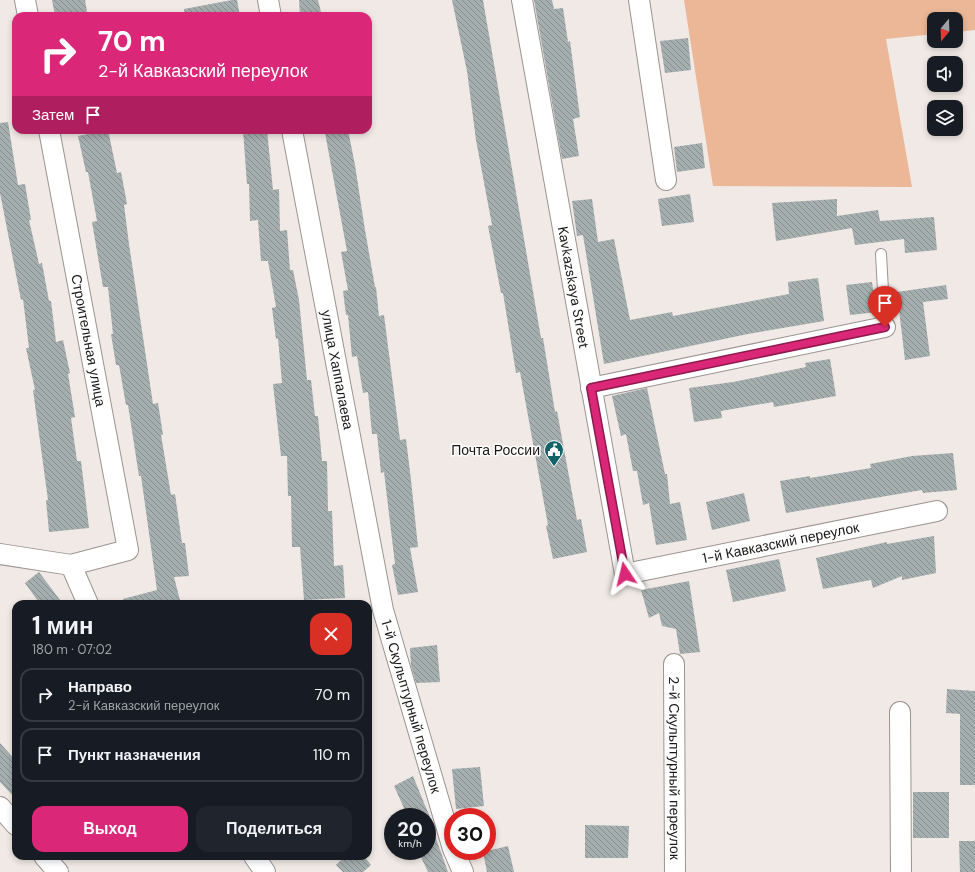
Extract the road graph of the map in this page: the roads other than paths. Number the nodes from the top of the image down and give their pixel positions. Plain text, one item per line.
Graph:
1 (25, 0) edge
2 (268, 0) edge
3 (522, 0) edge
4 (639, 0) edge
5 (27, 12) edge
6 (270, 12) edge
7 (50, 134) edge
8 (293, 134) edge
9 (666, 180) dead end
10 (881, 254) dead end
11 (885, 327) joint
12 (591, 388) junction
13 (937, 511) dead end
14 (0, 554) edge
15 (71, 565) junction
16 (625, 574) joint
17 (86, 600) edge
18 (383, 610) joint
19 (674, 664) dead end
20 (900, 712) dead end
21 (0, 807) edge
22 (444, 819) edge
23 (12, 820) edge
24 (48, 860) edge
25 (257, 860) edge
26 (458, 860) edge
27 (58, 872) edge
28 (265, 872) edge
29 (463, 872) edge
30 (675, 872) edge
31 (901, 872) edge

1 - 5 street
2 - 6 street
3 - 12 street, Kavkazskaya Street
4 - 9 street
7 - 15 street, Строительная улица
8 - 18 street, улица Хаппалаева
10 - 11 lane
11 - 12 street
12 - 16 street, Kavkazskaya Street
13 - 16 street, 1-й Кавказский переулок
14 - 15 street
15 - 17 street
18 - 22 street, 1-й Скульптурный переулок
19 - 30 street, 2-й Скульптурный переулок
20 - 31 street
21 - 23 street
24 - 27 street
25 - 28 street
26 - 29 street, 1-й Скульптурный переулок

